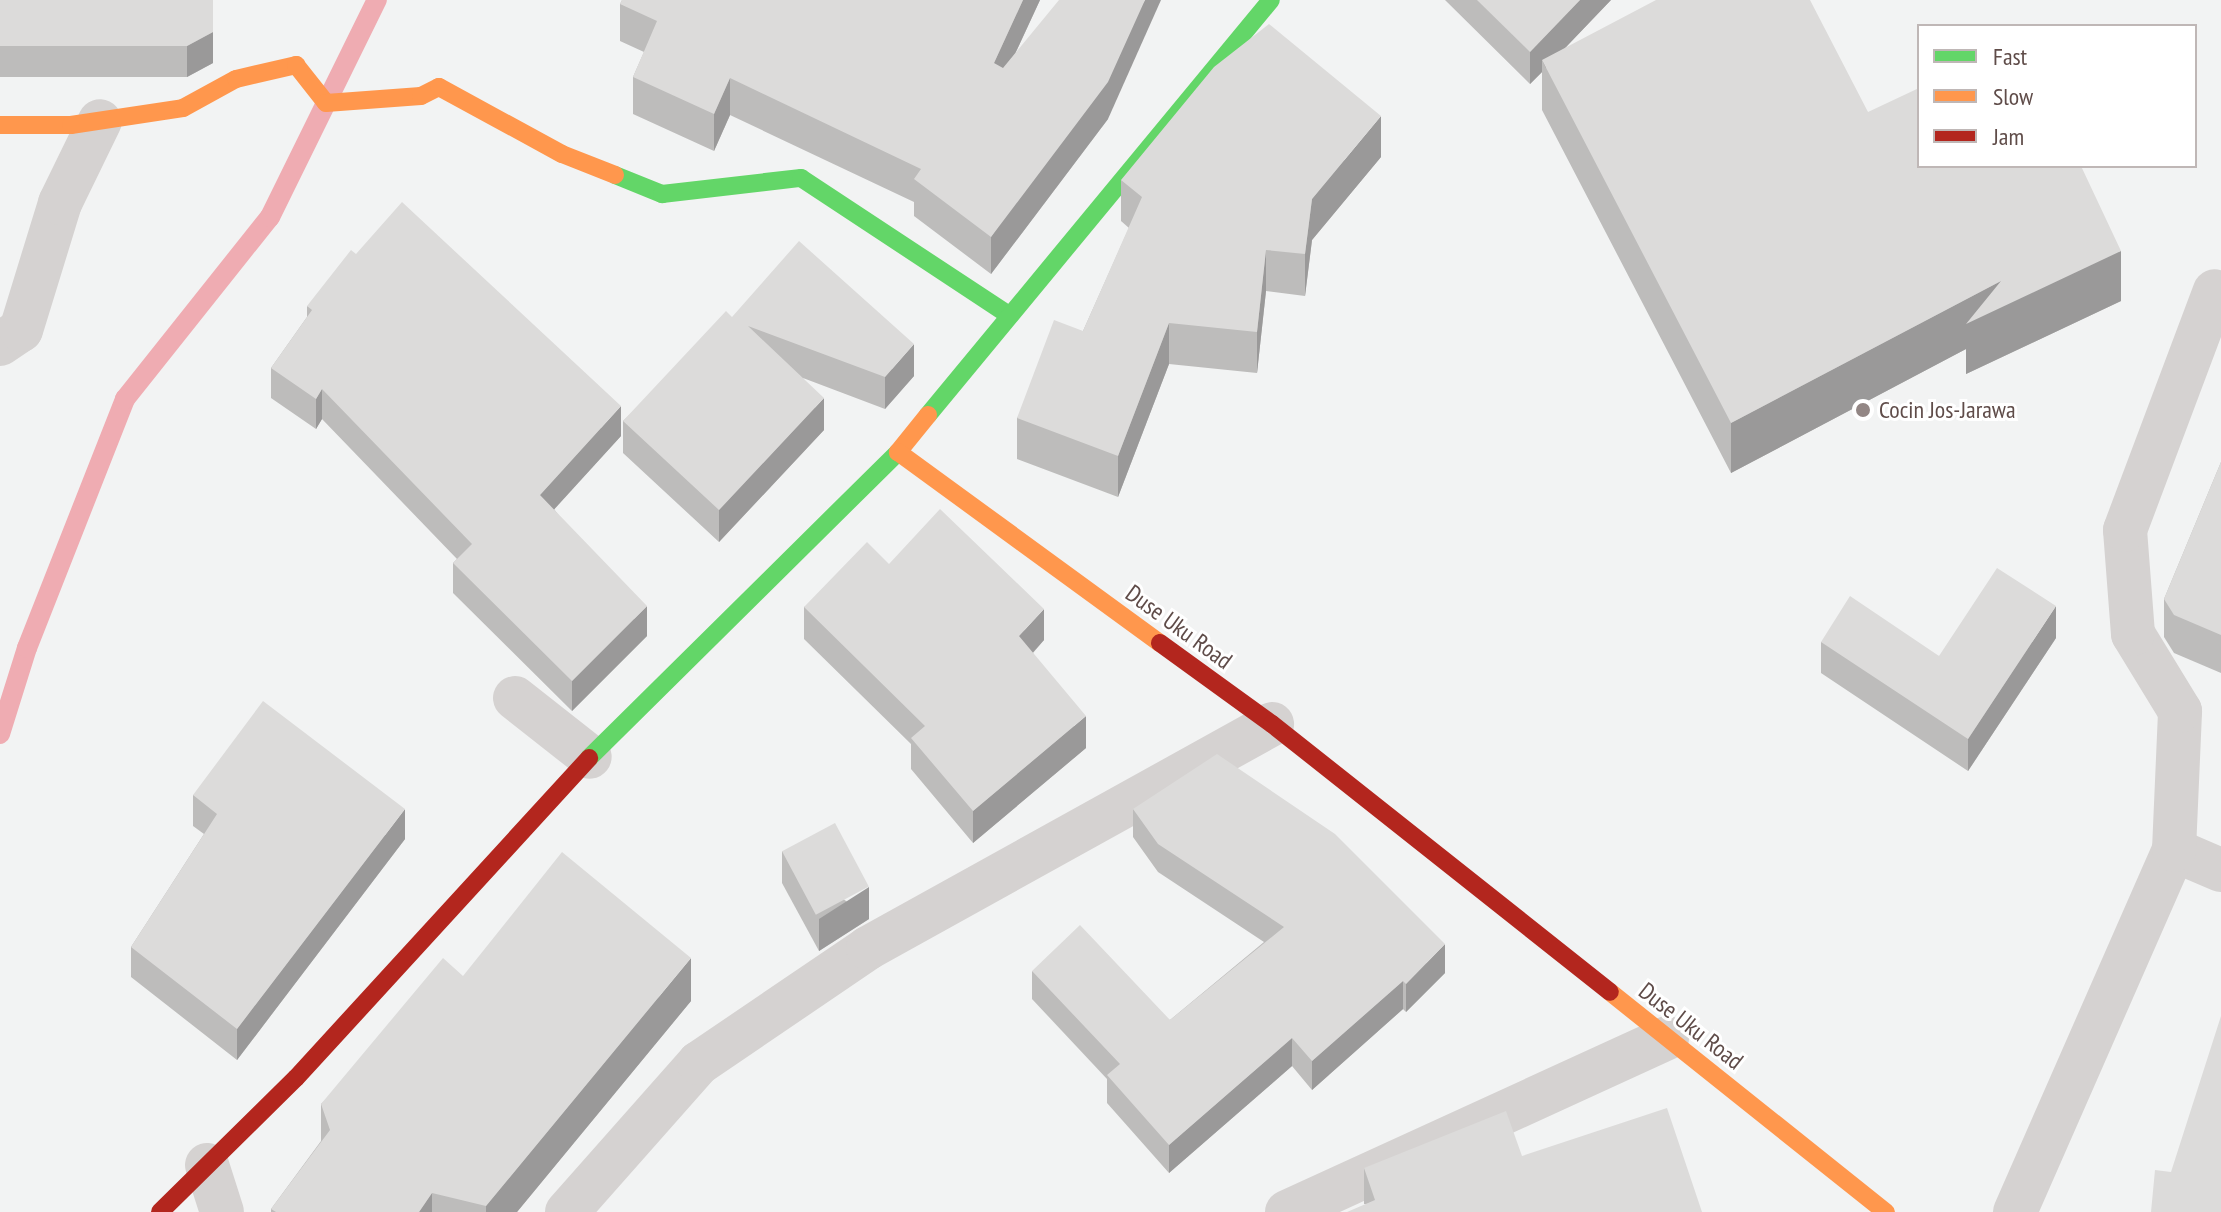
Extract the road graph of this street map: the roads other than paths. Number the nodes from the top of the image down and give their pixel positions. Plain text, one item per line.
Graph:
1 (1271, 0) edge
2 (100, 121) junction
3 (0, 125) edge
4 (2215, 291) dead end
5 (1010, 316) junction
6 (0, 344) edge
7 (898, 452) junction
8 (515, 698) dead end
9 (1272, 724) junction
10 (590, 757) junction
11 (2174, 850) junction
12 (2221, 870) edge
13 (1667, 1038) junction
14 (207, 1165) junction
15 (160, 1212) edge
16 (222, 1212) edge
17 (567, 1212) edge
18 (1287, 1212) edge
19 (1886, 1212) edge
20 (2015, 1212) edge

1 - 5 street
2 - 3 street
2 - 5 street
2 - 6 street
4 - 11 street
5 - 7 street
7 - 9 street, Duse Uku Road
7 - 10 street
8 - 10 street
9 - 13 street, Duse Uku Road
9 - 17 street
10 - 14 street
11 - 12 street
11 - 20 street
13 - 18 street
13 - 19 street, Duse Uku Road
14 - 15 street
14 - 16 street

